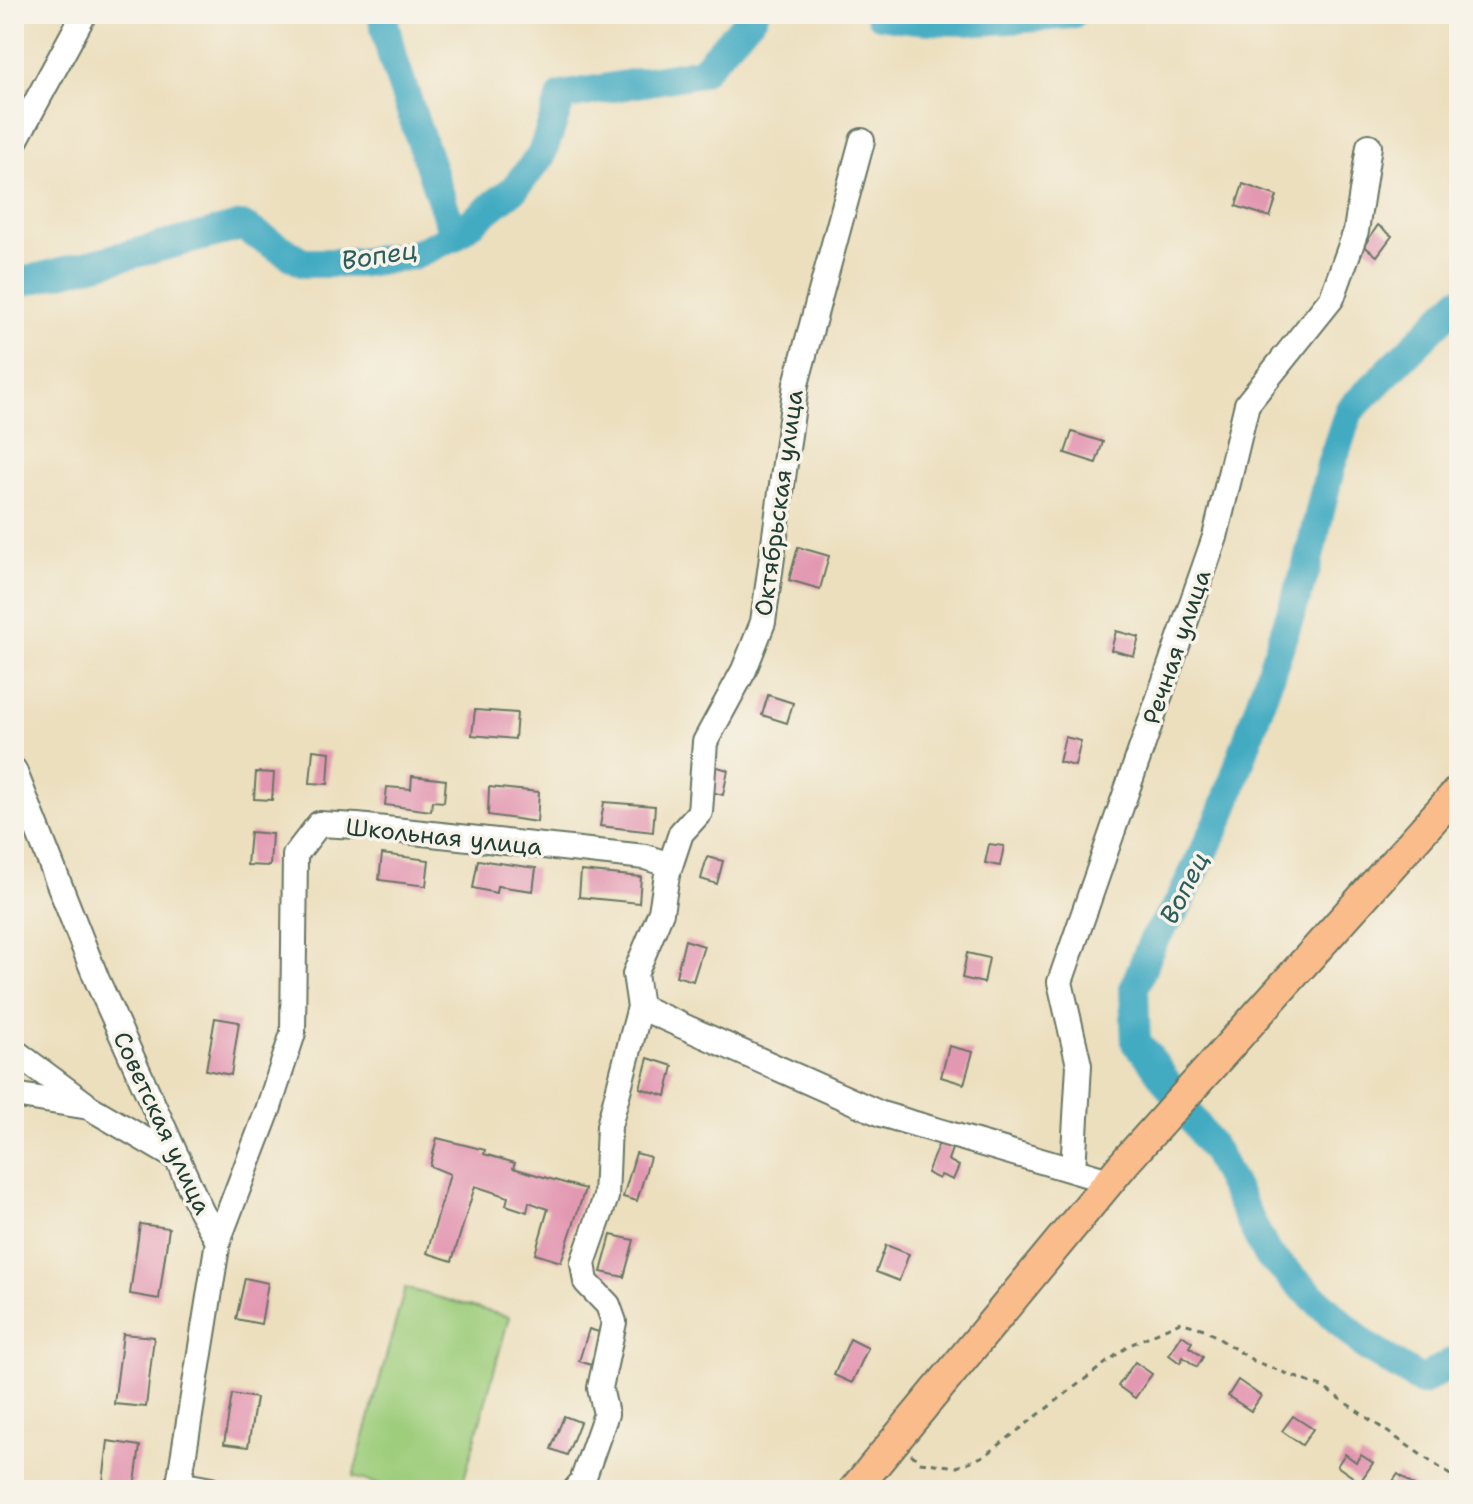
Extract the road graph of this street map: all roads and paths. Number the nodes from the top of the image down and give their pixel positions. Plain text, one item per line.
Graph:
1 (84, 14) edge
2 (862, 141) dead end
3 (14, 143) edge
4 (1369, 146) dead end
5 (14, 770) edge
6 (1459, 790) edge
7 (21, 811) edge
8 (670, 865) junction
9 (640, 1007) junction
10 (14, 1051) edge
11 (14, 1095) edge
12 (89, 1107) junction
13 (178, 1159) junction
14 (1073, 1170) junction
15 (1118, 1171) junction
16 (218, 1241) junction
17 (895, 1440) junction
18 (1459, 1481) edge
19 (179, 1487) edge
20 (211, 1490) edge
21 (575, 1490) edge
22 (854, 1490) edge

1 - 3 street
2 - 8 street, Октябрьская улица
4 - 14 street, Речная улица
5 - 7 street, Советская улица
6 - 15 main road
7 - 13 street, Советская улица
8 - 9 street, Октябрьская улица
8 - 16 street, Школьная улица
9 - 14 street
9 - 21 street, Октябрьская улица
10 - 12 street
11 - 12 street
12 - 13 street
13 - 16 street, Советская улица
14 - 15 street
15 - 17 main road
16 - 19 street, Советская улица
17 - 18 path
17 - 22 main road
19 - 20 street

